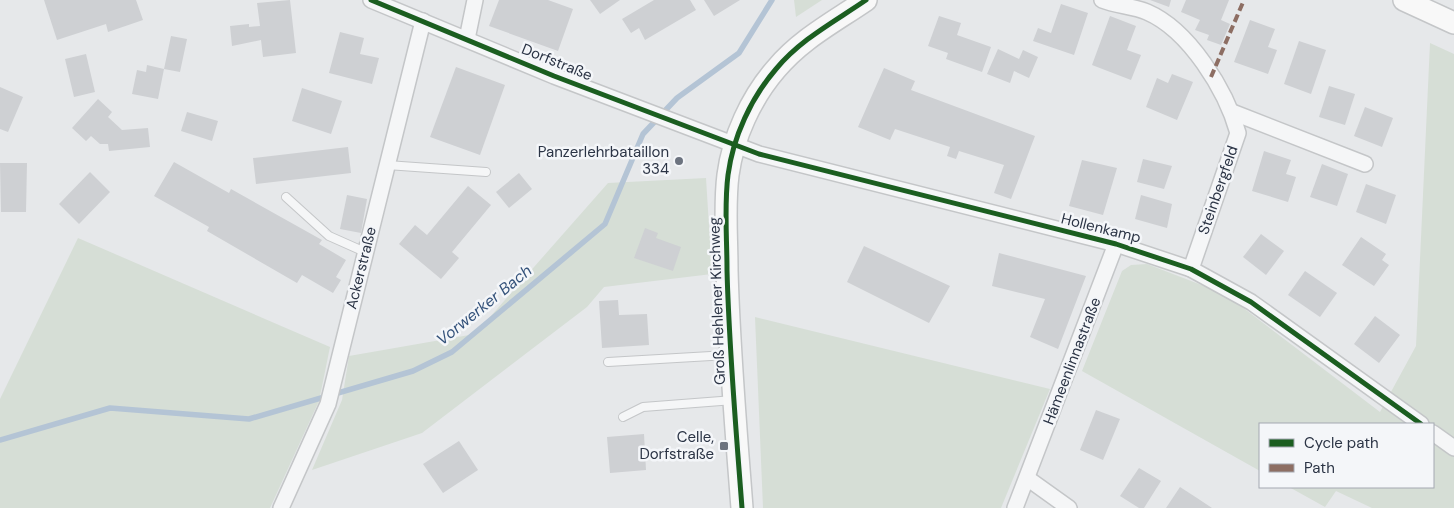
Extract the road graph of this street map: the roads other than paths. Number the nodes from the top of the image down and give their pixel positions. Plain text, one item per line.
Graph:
1 (371, 0) edge
2 (474, 0) edge
3 (866, 0) edge
4 (1102, 0) edge
5 (1404, 0) edge
6 (423, 21) junction
7 (1454, 23) edge
8 (467, 39) junction
9 (1232, 112) junction
10 (735, 144) junction
11 (1365, 164) dead end
12 (387, 165) junction
13 (486, 172) dead end
14 (286, 197) dead end
15 (1116, 244) junction
16 (365, 252) junction
17 (1191, 269) junction
18 (731, 355) junction
19 (608, 362) dead end
20 (734, 400) junction
21 (623, 417) dead end
22 (1420, 423) edge
23 (1434, 433) edge
24 (1452, 442) edge
25 (1027, 478) junction
26 (281, 508) edge
27 (742, 508) edge
28 (1015, 508) edge
29 (1069, 508) edge

1 - 6 street, Dorfstraße
2 - 8 street
3 - 10 main road, Groß Hehlener Kirchweg
4 - 9 street, Steinbergfeld
5 - 7 main road
6 - 8 street, Dorfstraße
6 - 12 street, Ackerstraße
8 - 10 street, Dorfstraße
9 - 11 street
9 - 17 street, Steinbergfeld
10 - 15 street, Hollenkamp
10 - 18 main road, Groß Hehlener Kirchweg
12 - 13 lane
12 - 16 street, Ackerstraße
14 - 16 lane
15 - 17 street, Hollenkamp
15 - 25 street, Hämeenlinnastraße
16 - 26 street, Ackerstraße
17 - 22 street, Hollenkamp
18 - 19 lane
18 - 20 main road, Groß Hehlener Kirchweg
20 - 21 lane
20 - 27 main road, Groß Hehlener Kirchweg
23 - 24 street
25 - 28 street, Hämeenlinnastraße
25 - 29 street

